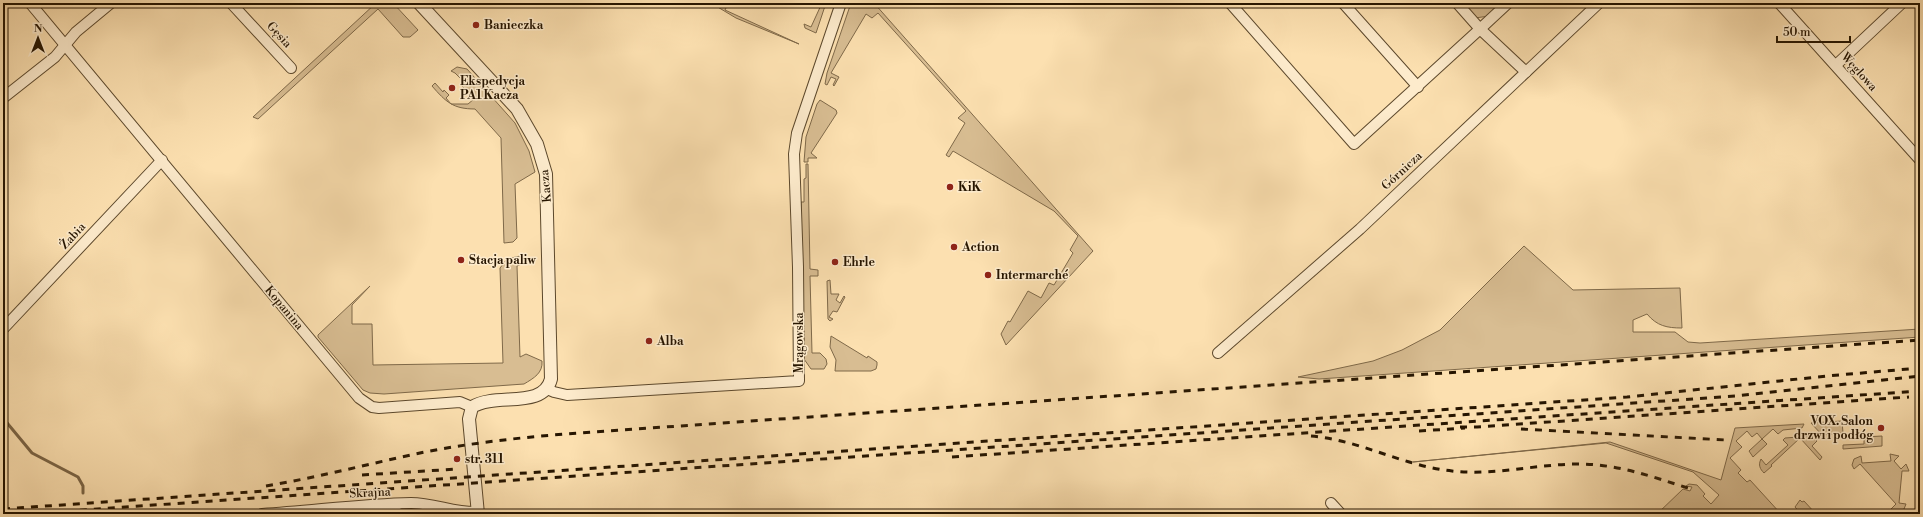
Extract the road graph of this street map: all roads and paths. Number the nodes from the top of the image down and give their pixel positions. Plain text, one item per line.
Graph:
1 (30, 3) edge
2 (111, 3) edge
3 (231, 3) edge
4 (419, 3) edge
5 (841, 3) edge
6 (1230, 3) edge
7 (1343, 3) edge
8 (1457, 3) edge
9 (1508, 3) edge
10 (1599, 3) edge
11 (1779, 3) edge
12 (1902, 3) edge
13 (1480, 29) junction
14 (66, 44) junction
15 (1836, 65) junction
16 (291, 68) dead end
17 (1526, 72) junction
18 (1418, 87) junction
19 (3, 98) edge
20 (162, 160) junction
21 (1920, 160) edge
22 (3, 329) edge
23 (1218, 353) dead end
24 (547, 389) junction
25 (472, 407) junction
26 (1331, 503) dead end
27 (398, 504) junction
28 (478, 513) edge
29 (268, 514) edge
30 (383, 514) edge
31 (1341, 514) edge

1 - 14 street, Kopanina
2 - 14 street
3 - 16 street, Gęsia
4 - 24 street, Kacza
5 - 24 street, Mrągowska
6 - 18 street
7 - 18 street
8 - 13 street
9 - 13 street
10 - 17 street, Górnicza
11 - 15 street, Węglowa
12 - 15 street
13 - 17 street
13 - 18 street
14 - 19 street
14 - 20 street, Kopanina
15 - 21 street, Węglowa
17 - 23 street, Górnicza
20 - 22 street, Żabia
20 - 25 street, Kopanina
24 - 25 street
25 - 28 street
26 - 31 street
27 - 28 street, Skrajna
27 - 29 street, Skrajna
27 - 30 street

